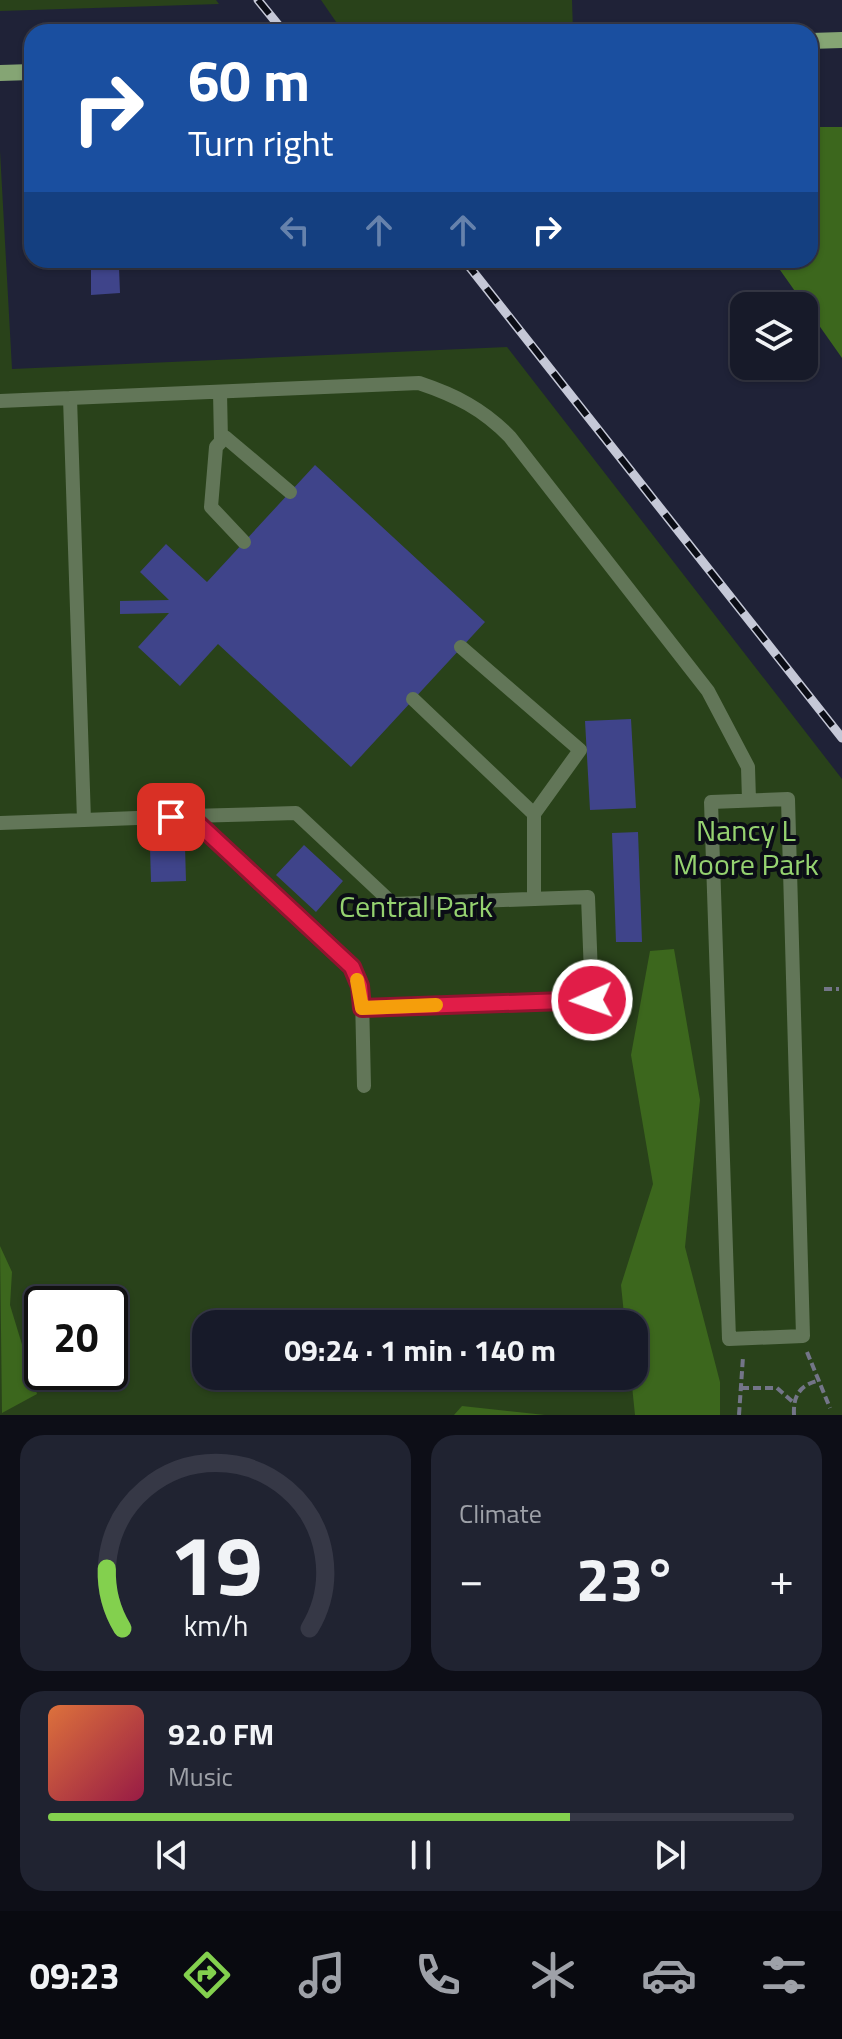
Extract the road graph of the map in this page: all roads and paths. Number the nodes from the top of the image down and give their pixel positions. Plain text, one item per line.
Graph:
1 (842, 40) edge
2 (818, 41) edge
3 (24, 72) edge
4 (0, 73) edge
5 (220, 392) junction
6 (70, 398) junction
7 (0, 401) edge
8 (221, 441) junction
9 (290, 492) dead end
10 (244, 542) dead end
11 (461, 647) dead end
12 (413, 699) dead end
13 (749, 800) junction
14 (534, 814) junction
15 (190, 816) junction
16 (84, 820) junction
17 (0, 823) edge
18 (534, 899) junction
19 (824, 989) dead end
20 (839, 989) dead end
21 (362, 1008) junction
22 (364, 1086) dead end
23 (798, 1336) junction
24 (744, 1338) junction
25 (820, 1380) junction
26 (741, 1388) junction
27 (793, 1402) junction
28 (830, 1408) dead end
29 (739, 1415) edge
30 (794, 1415) edge

1 - 2 street
3 - 4 street
5 - 6 lane
5 - 8 lane
5 - 13 lane
6 - 7 lane
6 - 16 lane
8 - 9 lane
8 - 10 lane
11 - 14 lane
12 - 14 lane
13 - 23 lane
13 - 24 lane
14 - 18 lane
15 - 16 lane
15 - 18 lane
15 - 21 lane
16 - 17 lane
18 - 21 lane
19 - 20 path
21 - 22 lane
23 - 24 lane
23 - 25 path
24 - 26 path
25 - 27 path
25 - 28 path
26 - 27 path
26 - 29 path
27 - 30 path

